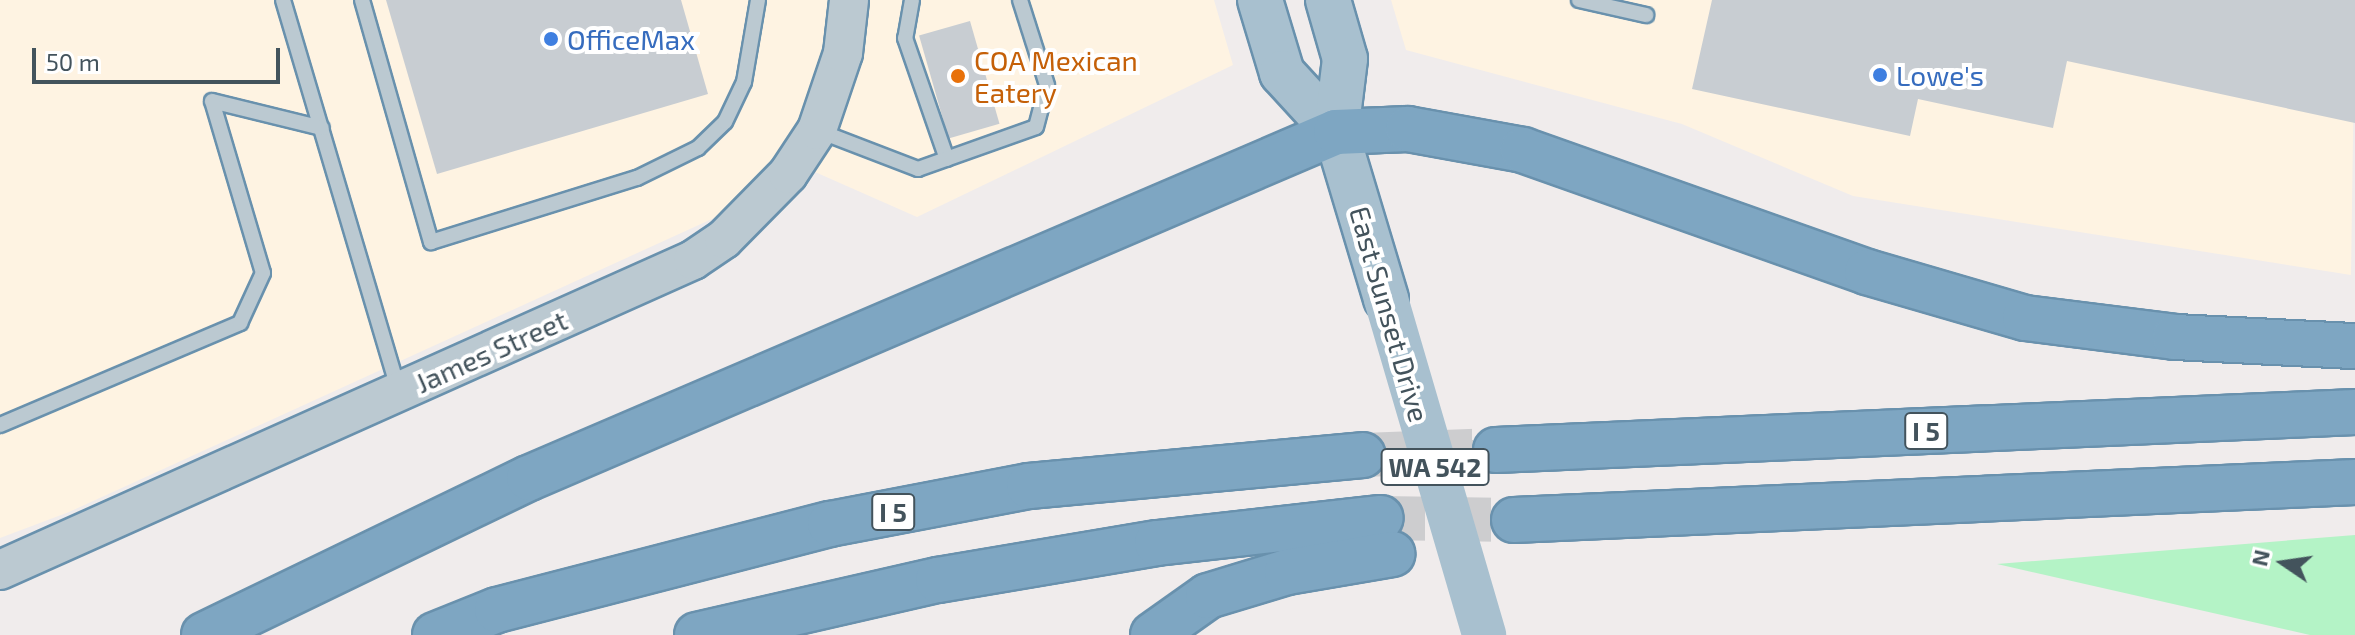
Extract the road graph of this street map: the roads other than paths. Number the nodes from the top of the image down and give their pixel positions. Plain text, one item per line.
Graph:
1 (283, 0) edge
2 (362, 0) edge
3 (758, 0) edge
4 (849, 0) edge
5 (912, 0) edge
6 (1020, 0) edge
7 (1260, 0) edge
8 (1328, 0) edge
9 (1579, 0) edge
10 (1646, 15) dead end
11 (322, 128) junction
12 (817, 130) junction
13 (1336, 132) junction
14 (947, 159) junction
15 (2355, 346) edge
16 (400, 393) junction
17 (2355, 412) edge
18 (0, 425) edge
19 (1496, 450) tunnel mouth
20 (1363, 455) tunnel mouth
21 (2355, 482) edge
22 (1514, 520) tunnel mouth
23 (0, 570) edge
24 (204, 635) edge
25 (435, 635) edge
26 (697, 635) edge
27 (1153, 635) edge
28 (1484, 635) edge

1 - 11 lane
2 - 3 lane
4 - 12 street, James Street
5 - 14 lane
6 - 14 lane
7 - 13 main road, East Sunset Drive / WA 542
8 - 13 main road, East Sunset Drive / WA 542
9 - 10 lane
11 - 16 lane
11 - 18 lane
12 - 14 lane
12 - 16 street, James Street
13 - 15 highway
13 - 24 highway
13 - 28 main road, East Sunset Drive / WA 542, bridge
16 - 23 street, James Street
17 - 19 highway, I 5
20 - 25 highway, I 5
21 - 22 highway
26 - 27 highway

